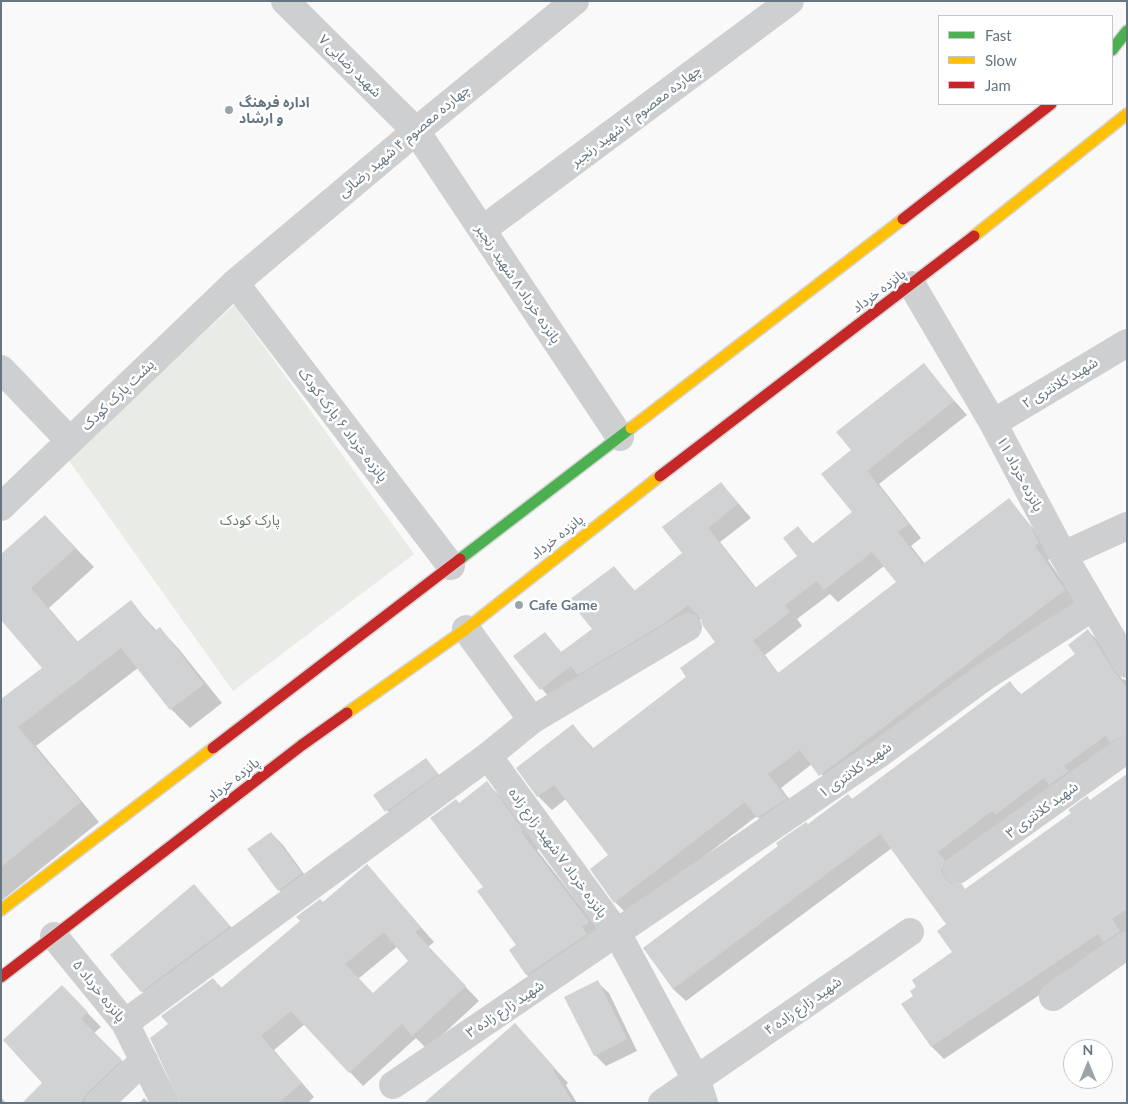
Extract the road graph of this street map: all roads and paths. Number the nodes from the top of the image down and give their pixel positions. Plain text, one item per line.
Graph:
1 (285, 1) edge
2 (575, 1) edge
3 (790, 1) edge
4 (1127, 31) edge
5 (1118, 45) edge
6 (1050, 105) edge
7 (1127, 114) edge
8 (416, 131) junction
9 (482, 230) junction
10 (235, 283) junction
11 (912, 286) junction
12 (1127, 343) edge
13 (1, 369) edge
14 (993, 423) junction
15 (620, 437) junction
16 (70, 441) junction
17 (1, 507) edge
18 (1127, 526) edge
19 (1063, 556) junction
20 (451, 566) junction
21 (1094, 607) junction
22 (688, 627) dead end
23 (466, 629) junction
24 (1126, 662) edge
25 (532, 720) junction
26 (1127, 749) edge
27 (488, 756) junction
28 (958, 870) dead end
29 (1, 910) edge
30 (910, 932) dead end
31 (617, 933) junction
32 (54, 936) junction
33 (1127, 945) edge
34 (1, 977) edge
35 (1053, 997) dead end
36 (125, 1023) junction
37 (144, 1060) junction
38 (393, 1085) dead end
39 (700, 1092) edge
40 (99, 1103) edge
41 (165, 1103) edge
42 (662, 1103) edge

1 - 8 street, شهید رضایی ۷
2 - 8 street, چهارده معصوم ۴ شهید رضائی
3 - 9 street, چهارده معصوم ۲ شهید رنجبر
4 - 5 main road
6 - 15 main road
7 - 11 main road, پانزده خرداد
8 - 9 street, پانزده خرداد ۸ شهید رنجبر
8 - 10 street, چهارده معصوم ۴ شهید رضائی
9 - 15 street, پانزده خرداد ۸ شهید رنجبر
10 - 16 street, پشت پارک کودک
10 - 20 street, پانزده خرداد ۶ پارک کودک
11 - 14 street, پانزده خرداد ۱۱
11 - 23 main road, پانزده خرداد
12 - 14 street, شهید کلانتری ۲
13 - 16 street
14 - 19 street, پانزده خرداد ۱۱
15 - 20 main road
16 - 17 street, پشت پارک کودک
18 - 19 street
19 - 21 street, پانزده خرداد ۱۱
20 - 29 main road
21 - 24 street, پانزده خرداد ۱۱
21 - 31 street, شهید کلانتری ۱
22 - 25 street
23 - 25 street
23 - 32 main road, پانزده خرداد
25 - 27 street
26 - 28 street, شهید کلانتری ۳
27 - 31 street, پانزده خرداد ۷ شهید زارع زاده
27 - 36 street
30 - 39 street, شهید زارع زاده ۴
31 - 38 street, شهید زارع زاده ۳
31 - 39 street, پانزده خرداد ۷ شهید زارع زاده
32 - 34 main road, پانزده خرداد
32 - 36 street, پانزده خرداد ۵
33 - 35 street
36 - 37 street, پانزده خرداد ۵
37 - 40 street
37 - 41 street, پانزده خرداد ۵
39 - 42 street, شهید زارع زاده ۴

